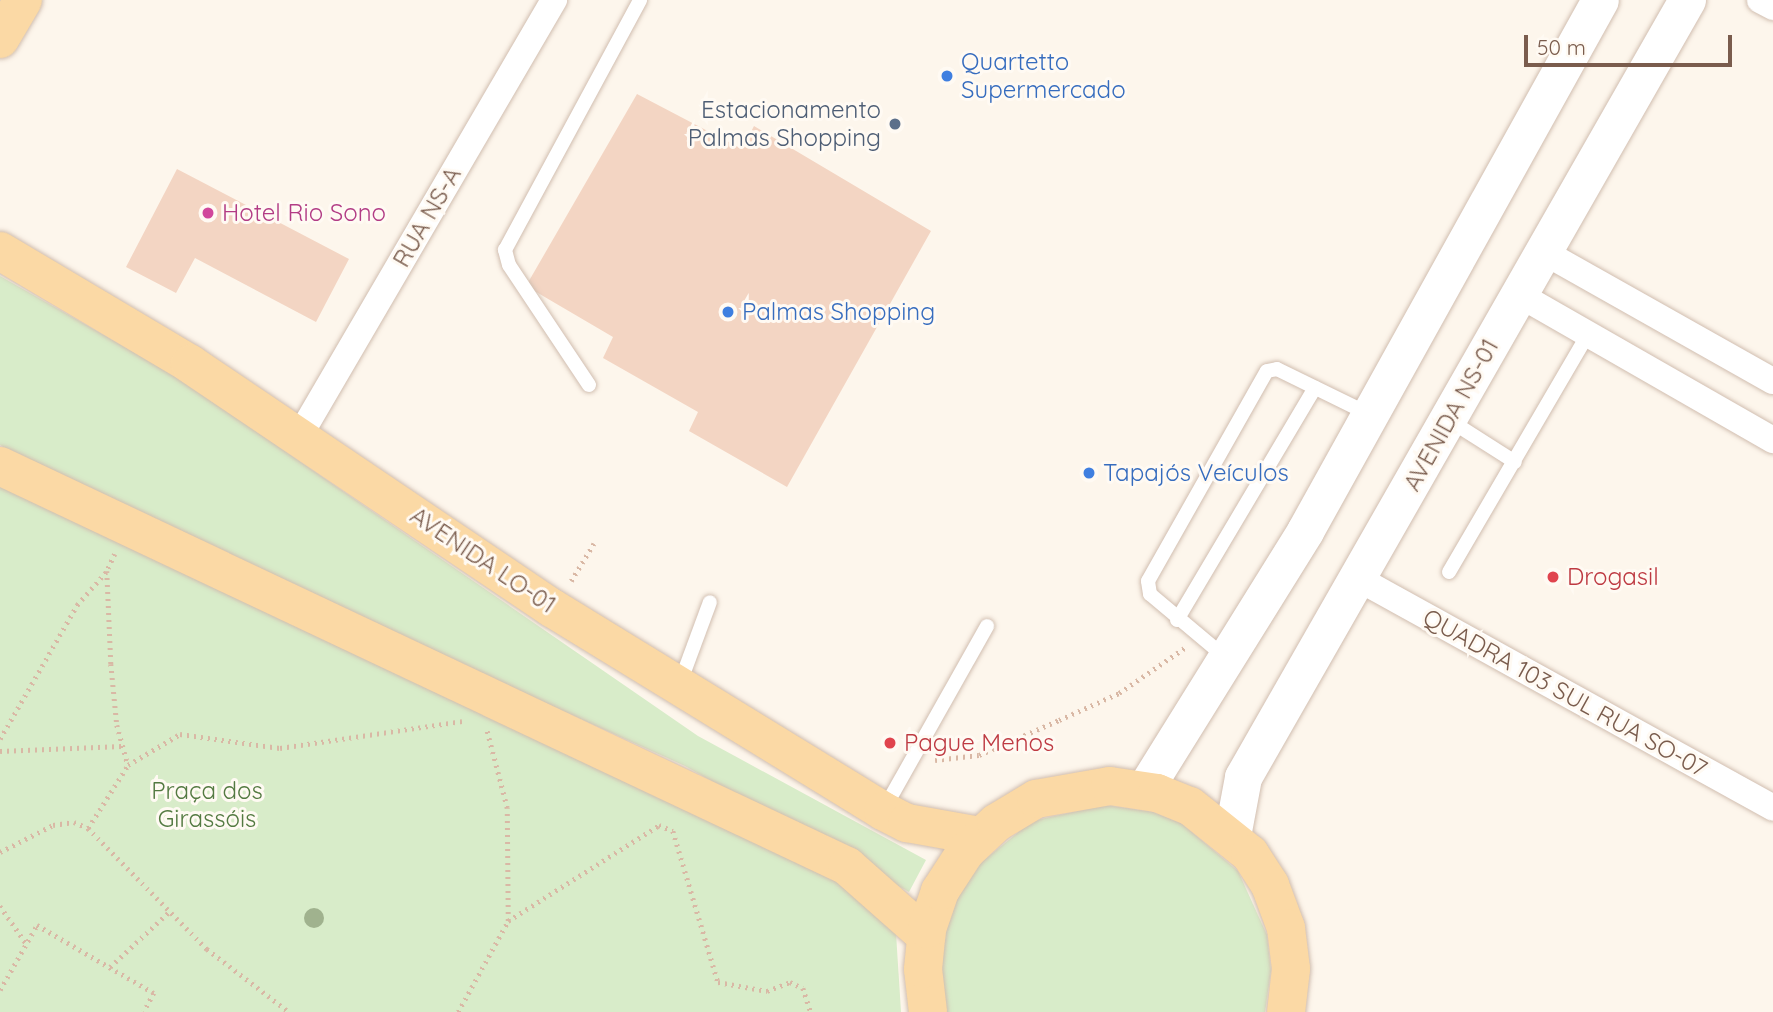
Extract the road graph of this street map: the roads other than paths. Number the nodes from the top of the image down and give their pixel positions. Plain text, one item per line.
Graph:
1 (23, 0) edge
2 (554, 0) edge
3 (640, 0) edge
4 (1600, 0) edge
5 (1687, 0) edge
6 (1760, 0) edge
7 (1773, 8) edge
8 (0, 39) edge
9 (0, 251) edge
10 (1542, 251) junction
11 (1518, 294) junction
12 (1588, 334) junction
13 (1773, 381) edge
14 (589, 385) dead end
15 (1315, 388) junction
16 (1369, 414) junction
17 (1450, 420) junction
18 (300, 435) junction
19 (1773, 440) edge
20 (1515, 462) junction
21 (0, 466) edge
22 (1449, 572) dead end
23 (1357, 578) junction
24 (710, 601) dead end
25 (1177, 620) junction
26 (987, 626) dead end
27 (1229, 660) junction
28 (678, 688) junction
29 (1144, 790) junction
30 (1773, 808) edge
31 (883, 811) junction
32 (980, 836) junction
33 (1232, 836) junction
34 (926, 936) junction
35 (1287, 1011) edge
36 (928, 1012) edge

1 - 8 main road
2 - 18 street, RUA NS-A
3 - 14 lane
4 - 16 street
5 - 10 street, AVENIDA NS-01
6 - 7 street
9 - 18 main road, AVENIDA LO-01
10 - 11 street, AVENIDA NS-01
10 - 13 street
11 - 12 street
11 - 17 street, AVENIDA NS-01
12 - 19 street
12 - 20 lane
15 - 16 lane
15 - 25 lane
15 - 25 lane
16 - 27 street
17 - 20 lane
17 - 23 street, AVENIDA NS-01
18 - 28 main road, AVENIDA LO-01
20 - 22 lane
21 - 34 main road
23 - 30 street, QUADRA 103 SUL RUA SO-07
23 - 33 street, AVENIDA NS-01
24 - 28 lane
25 - 27 lane
26 - 31 lane
27 - 29 street
28 - 31 main road, AVENIDA LO-01
29 - 32 main road
29 - 33 main road
31 - 32 main road, AVENIDA LO-01
32 - 34 main road
33 - 35 main road
34 - 36 main road

